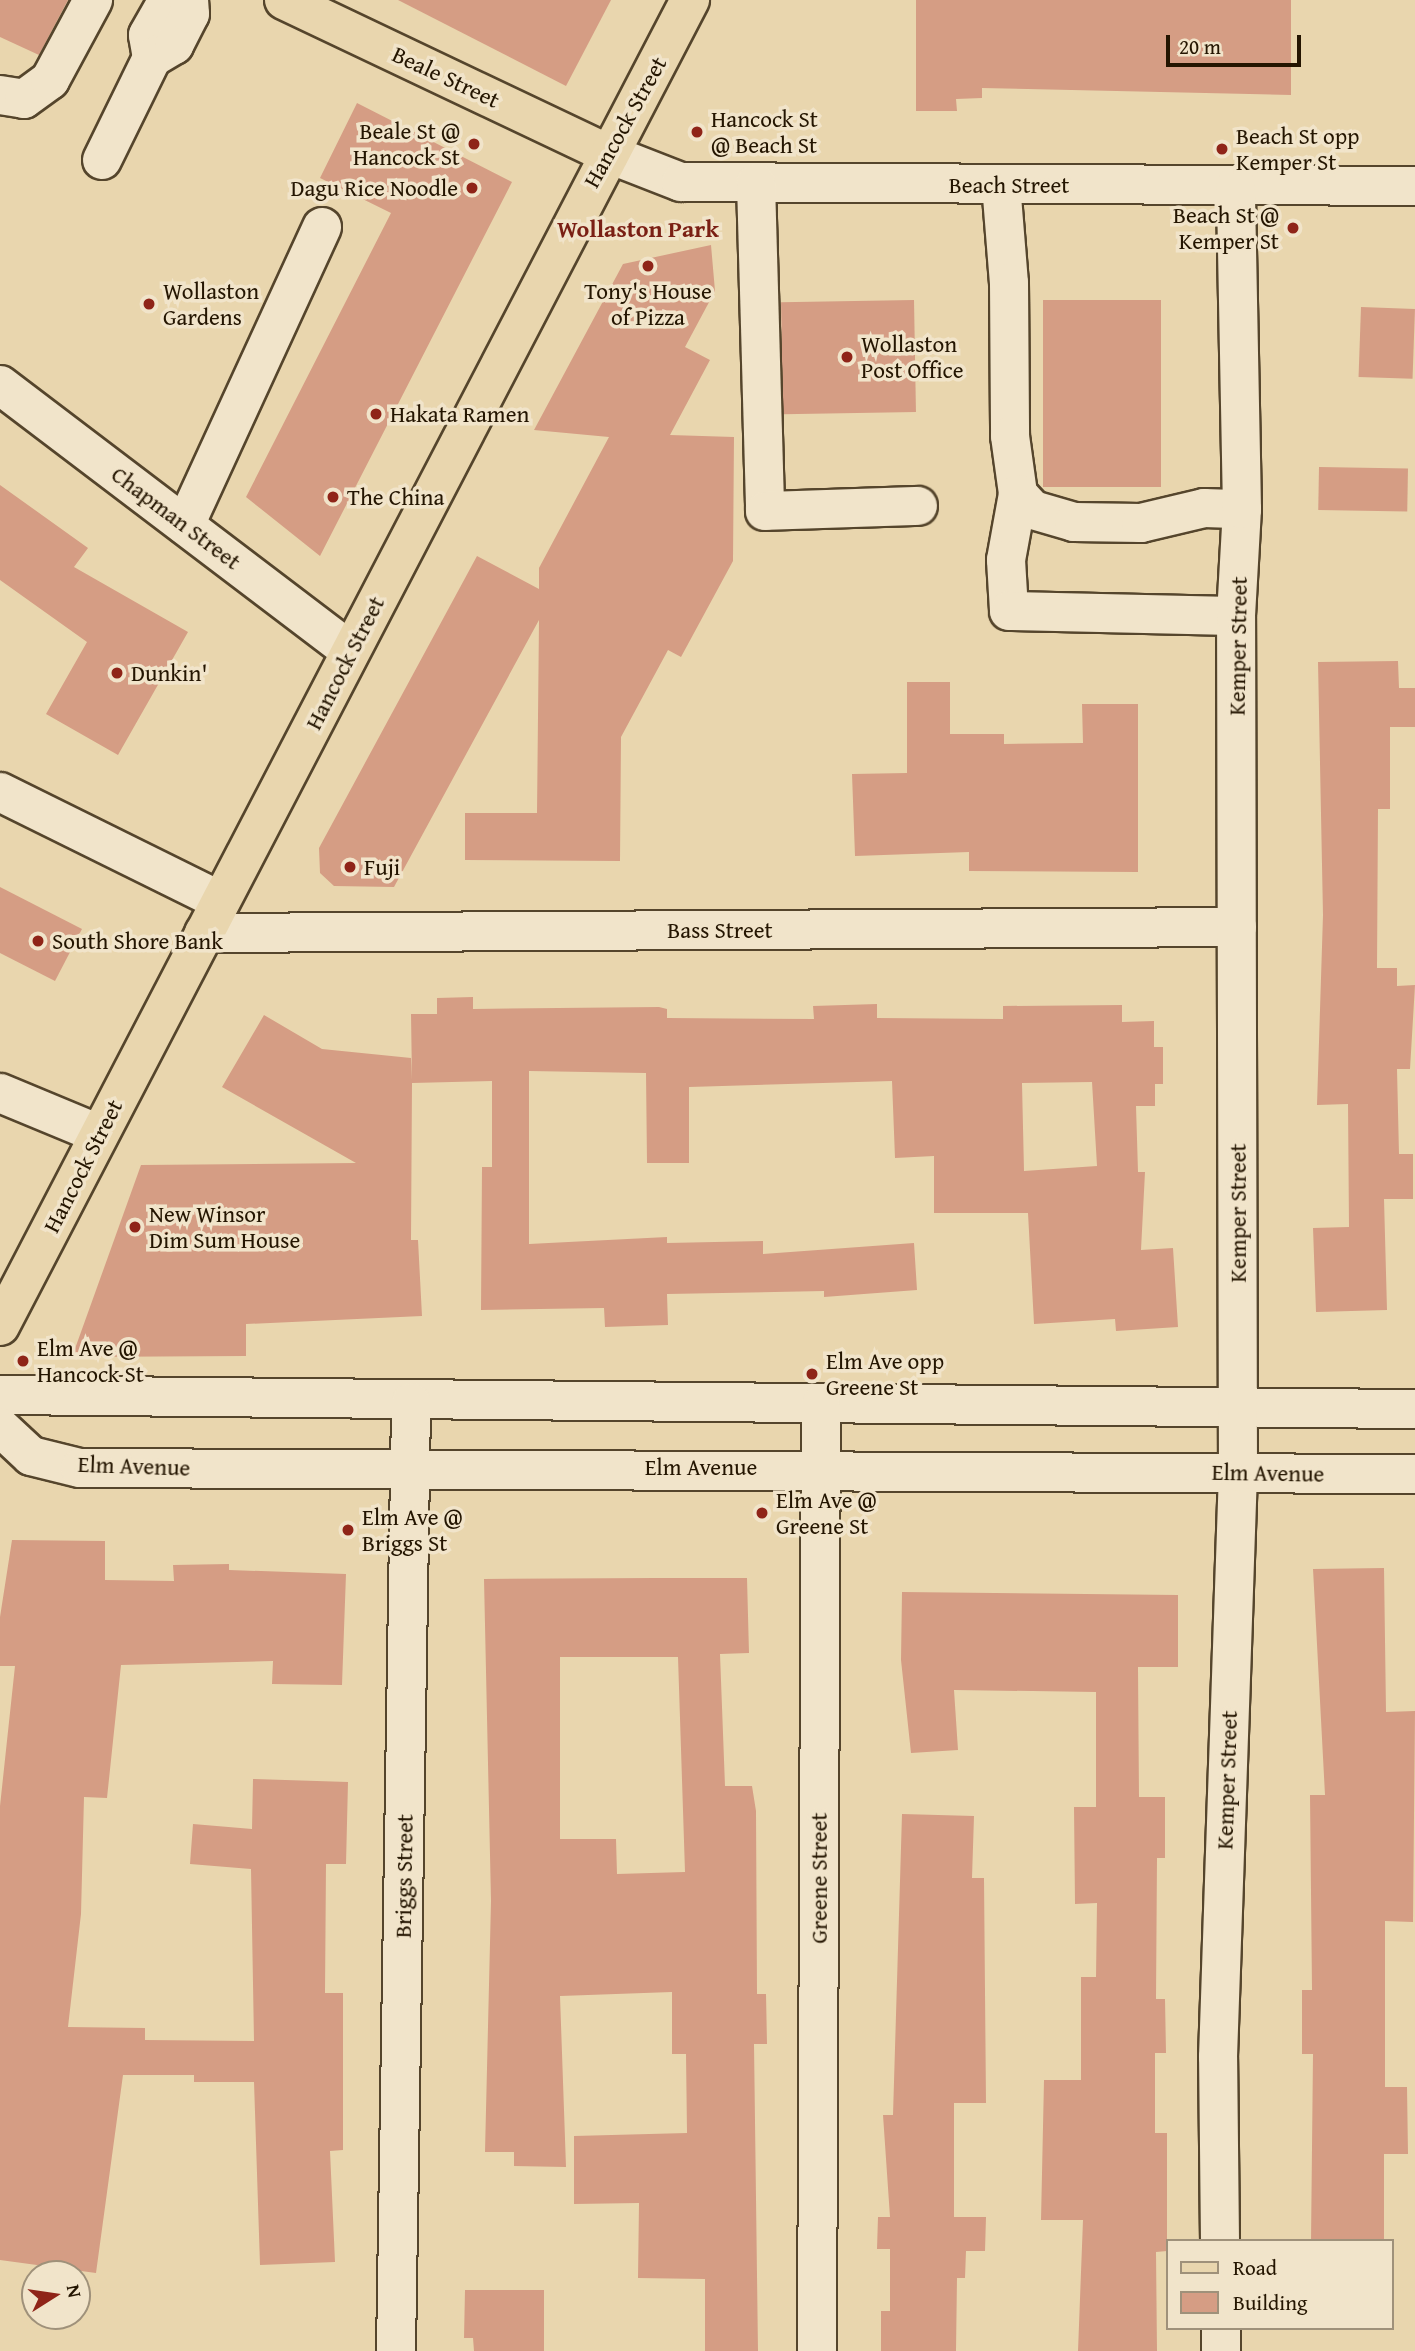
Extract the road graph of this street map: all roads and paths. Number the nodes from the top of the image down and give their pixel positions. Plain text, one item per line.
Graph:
1 (93, 0) edge
2 (168, 0) edge
3 (189, 0) edge
4 (284, 0) edge
5 (691, 0) edge
6 (152, 58) junction
7 (0, 95) edge
8 (609, 154) junction
9 (102, 160) dead end
10 (756, 183) junction
11 (1001, 184) junction
12 (1236, 185) junction
13 (1415, 186) edge
14 (322, 227) dead end
15 (0, 384) edge
16 (1018, 494) junction
17 (918, 506) dead end
18 (1242, 509) junction
19 (185, 525) junction
20 (1236, 616) junction
21 (351, 651) junction
22 (0, 792) edge
23 (212, 917) junction
24 (1237, 927) junction
25 (0, 1093) edge
26 (99, 1134) junction
27 (9, 1284) edge
28 (0, 1326) edge
29 (0, 1395) edge
30 (411, 1402) junction
31 (821, 1405) junction
32 (1238, 1409) junction
33 (1415, 1409) edge
34 (0, 1427) edge
35 (821, 1467) junction
36 (411, 1469) junction
37 (1238, 1472) junction
38 (1415, 1474) edge
39 (1220, 2239) edge
40 (1221, 2330) edge
41 (396, 2351) edge
42 (817, 2351) edge
43 (1221, 2351) edge

1 - 7 street
2 - 6 street
3 - 6 street
4 - 8 main road, Beale Street
5 - 8 main road, Hancock Street
6 - 9 street
8 - 10 street, Beach Street
8 - 21 main road, Hancock Street
10 - 11 street, Beach Street
10 - 17 street
11 - 12 street, Beach Street
11 - 16 street
12 - 13 street, Beach Street
12 - 18 street, Kemper Street
14 - 19 street
15 - 19 street, Chapman Street
16 - 18 street
16 - 20 street
18 - 20 street, Kemper Street
19 - 21 street, Chapman Street
20 - 24 street, Kemper Street
21 - 23 main road, Hancock Street
22 - 23 street
23 - 24 street, Bass Street
23 - 26 main road, Hancock Street
24 - 32 street, Kemper Street
25 - 26 street
26 - 27 main road, Hancock Street
27 - 28 main road, Hancock Street
29 - 30 street
30 - 31 street
30 - 36 street, Briggs Street
31 - 32 street
31 - 35 street, Greene Street
32 - 33 street
32 - 37 street, Kemper Street
34 - 36 street, Elm Avenue
35 - 36 street, Elm Avenue
35 - 37 street, Elm Avenue
35 - 42 street, Greene Street
36 - 41 street, Briggs Street
37 - 38 street, Elm Avenue
37 - 39 street, Kemper Street
40 - 43 street

